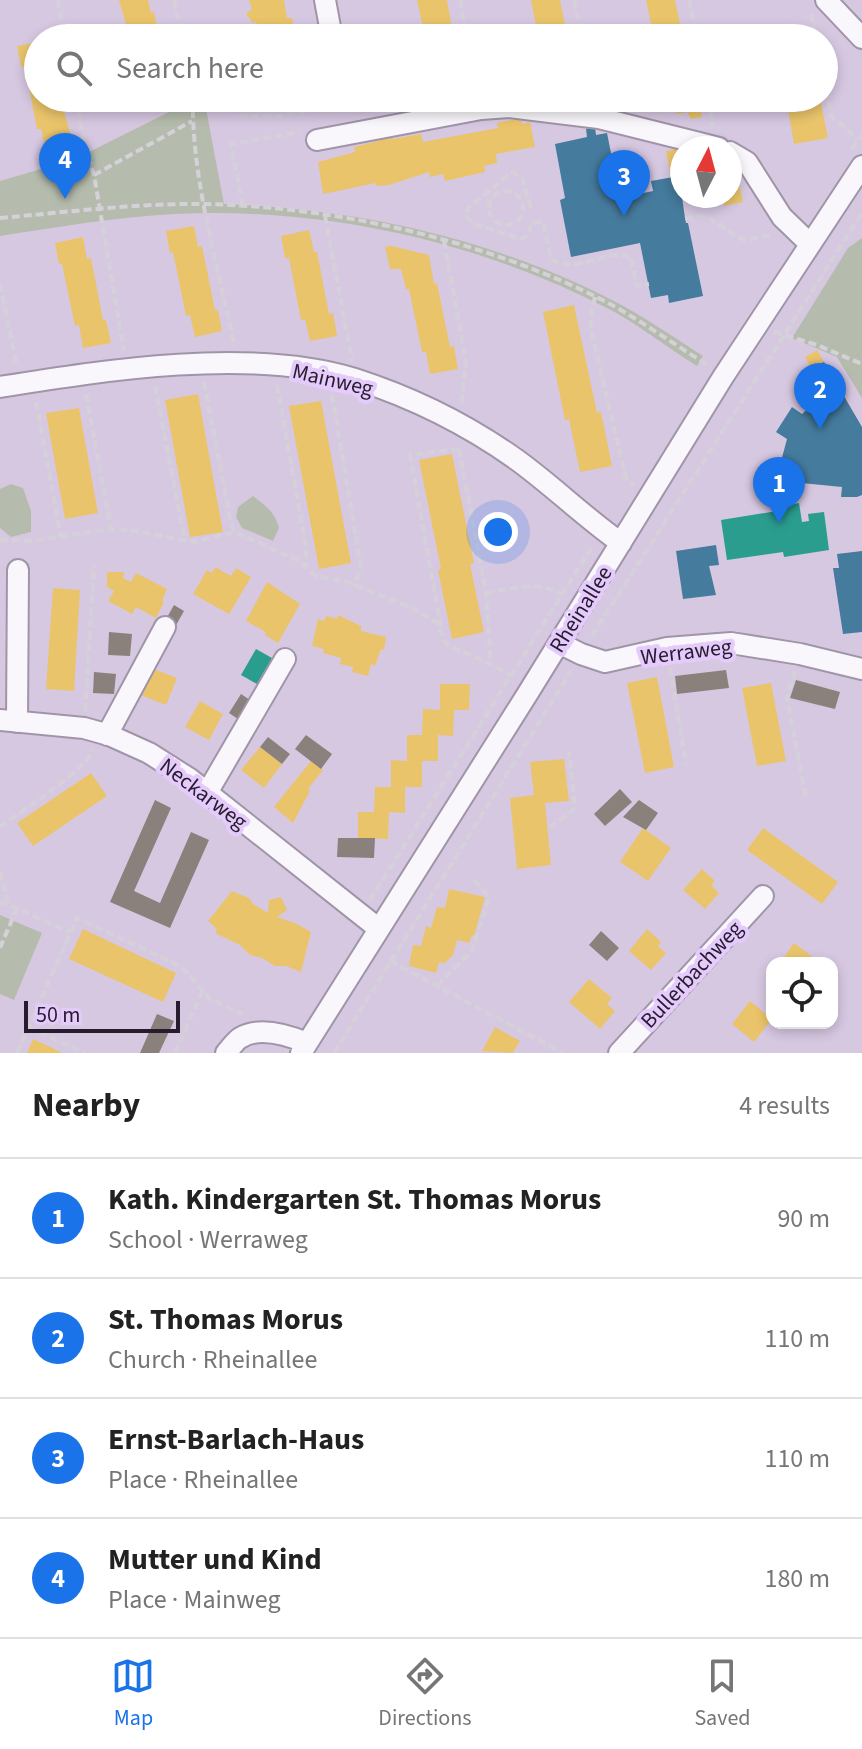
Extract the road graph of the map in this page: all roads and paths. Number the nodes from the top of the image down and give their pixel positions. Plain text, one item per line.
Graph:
1 (58, 0) edge
2 (174, 0) edge
3 (325, 0) edge
4 (460, 0) edge
5 (574, 0) edge
6 (689, 0) edge
7 (819, 6) edge
8 (62, 24) edge
9 (179, 24) edge
10 (329, 24) edge
11 (464, 24) edge
12 (579, 24) edge
13 (694, 24) edge
14 (862, 38) edge
15 (78, 112) edge
16 (192, 112) edge
17 (304, 112) edge
18 (461, 112) edge
19 (550, 112) edge
20 (713, 112) edge
21 (830, 112) edge
22 (239, 116) dead end
23 (192, 121) junction
24 (311, 135) joint
25 (670, 136) edge
26 (717, 136) edge
27 (859, 139) dead end
28 (742, 160) edge
29 (862, 166) edge
30 (94, 175) junction
31 (856, 186) edge
32 (525, 190) junction
33 (517, 194) junction
34 (204, 204) junction
35 (243, 206) junction
36 (99, 209) junction
37 (524, 209) junction
38 (862, 213) edge
39 (325, 216) junction
40 (0, 218) edge
41 (685, 218) dead end
42 (802, 238) junction
43 (444, 241) junction
44 (0, 284) edge
45 (649, 284) dead end
46 (595, 297) junction
47 (754, 328) junction
48 (783, 334) junction
49 (236, 363) junction
50 (862, 364) edge
51 (201, 365) junction
52 (708, 365) dead end
53 (274, 366) junction
54 (151, 367) junction
55 (127, 369) junction
56 (332, 374) junction
57 (82, 375) junction
58 (354, 379) junction
59 (26, 382) junction
60 (0, 387) edge
61 (460, 433) junction
62 (634, 485) dead end
63 (111, 529) junction
64 (235, 532) junction
65 (61, 537) junction
66 (0, 540) edge
67 (185, 541) junction
68 (621, 543) junction
69 (94, 566) dead end
70 (306, 568) junction
71 (18, 570) dead end
72 (354, 585) junction
73 (486, 593) junction
74 (562, 595) dead end
75 (165, 627) dead end
76 (442, 633) junction
77 (559, 643) junction
78 (667, 648) junction
79 (581, 654) junction
80 (800, 654) junction
81 (285, 659) dead end
82 (491, 664) junction
83 (862, 669) edge
84 (511, 676) dead end
85 (8, 721) edge
86 (96, 732) junction
87 (569, 752) dead end
88 (686, 764) dead end
89 (207, 793) junction
90 (806, 797) dead end
91 (0, 827) edge
92 (550, 828) dead end
93 (0, 872) edge
94 (472, 877) dead end
95 (763, 896) dead end
96 (0, 901) edge
97 (8, 904) junction
98 (17, 908) junction
99 (379, 929) junction
100 (70, 932) junction
101 (0, 948) edge
102 (390, 961) junction
103 (437, 986) junction
104 (203, 990) junction
105 (249, 1017) dead end
106 (28, 1027) junction
107 (304, 1048) edge
108 (17, 1053) edge
109 (85, 1053) edge
110 (175, 1053) edge
111 (226, 1053) edge
112 (334, 1053) edge
113 (563, 1053) edge
114 (619, 1053) edge

1 - 8 path
2 - 9 path
3 - 10 street
4 - 11 path
5 - 12 path
6 - 13 path
7 - 14 street
15 - 30 path
16 - 23 path
17 - 22 path
18 - 24 street
19 - 25 street
20 - 26 path
21 - 27 path
23 - 30 path
23 - 34 path
24 - 35 path
28 - 42 street
29 - 31 street, Rheinallee
30 - 36 path
31 - 42 street, Rheinallee
32 - 33 path
32 - 37 path
32 - 45 path
33 - 37 path
33 - 37 path
34 - 35 path
34 - 36 path
34 - 49 path
35 - 39 path
36 - 40 path
36 - 55 path
38 - 48 path
39 - 43 path
39 - 58 path
41 - 42 path
42 - 47 street, Rheinallee
43 - 46 path
43 - 61 path
44 - 59 path
46 - 52 path
46 - 62 path
47 - 48 path
47 - 68 street, Rheinallee
48 - 50 path
48 - 79 path
49 - 51 street, Mainweg
49 - 53 street, Mainweg
51 - 54 street, Mainweg
51 - 64 path
53 - 56 street, Mainweg
53 - 70 path
54 - 55 street, Mainweg
54 - 67 path
55 - 57 street, Mainweg
56 - 58 street, Mainweg
56 - 72 path
57 - 59 street, Mainweg
57 - 63 path
58 - 61 street, Mainweg
59 - 60 street, Mainweg
59 - 65 path
61 - 68 street, Mainweg
61 - 73 path
61 - 76 path
63 - 65 path
63 - 67 path
64 - 67 path
64 - 70 path
65 - 66 path
68 - 77 street, Rheinallee
69 - 86 path
70 - 72 path
71 - 85 street
72 - 76 path
73 - 74 path
73 - 82 path
75 - 86 street
76 - 82 path
77 - 79 street, Werraweg
77 - 99 street, Rheinallee
78 - 79 street, Werraweg
78 - 80 street, Werraweg
78 - 88 path
79 - 102 path
80 - 83 street, Werraweg
80 - 90 path
81 - 89 street
82 - 84 path
85 - 86 street, Neckarweg
86 - 89 street, Neckarweg
86 - 91 path
87 - 92 path
89 - 99 street, Neckarweg
93 - 97 path
94 - 103 path
95 - 114 street, Bullerbachweg
96 - 97 path
97 - 98 path
98 - 100 path
98 - 101 path
99 - 107 street, Rheinallee
100 - 104 path
100 - 106 path
102 - 103 path
102 - 112 path
103 - 113 path
104 - 105 path
104 - 110 path
106 - 108 path
106 - 109 path
107 - 111 street

